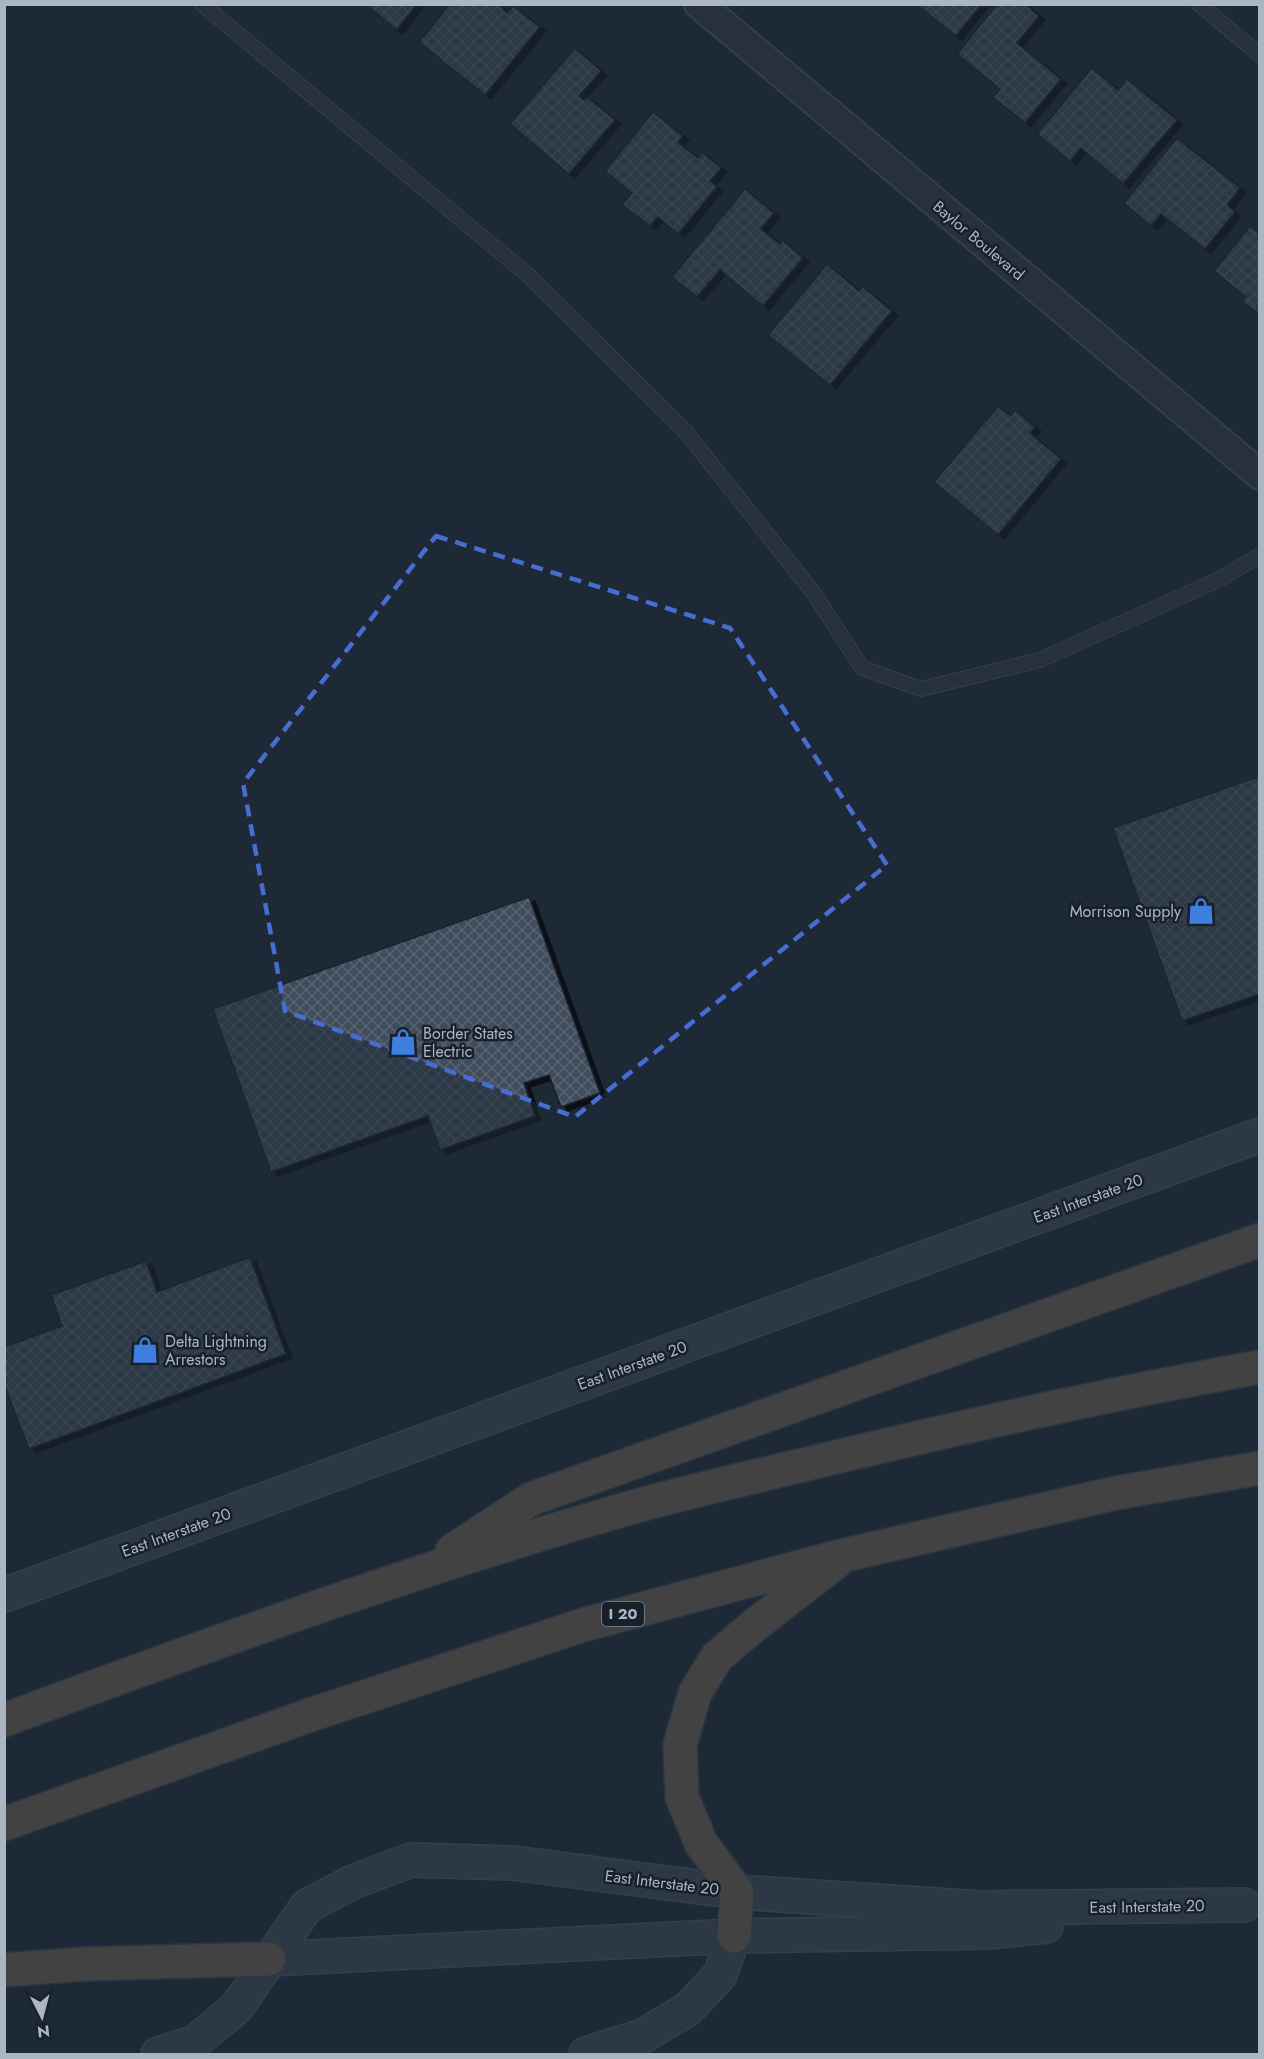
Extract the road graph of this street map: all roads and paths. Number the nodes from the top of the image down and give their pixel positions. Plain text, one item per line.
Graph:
1 (202, 4) edge
2 (699, 4) edge
3 (1199, 4) edge
4 (1260, 55) edge
5 (1260, 475) edge
6 (1260, 555) edge
7 (1260, 1135) edge
8 (1260, 1239) edge
9 (1260, 1366) edge
10 (1260, 1468) edge
11 (845, 1555) junction
12 (423, 1570) junction
13 (4, 1595) edge
14 (4, 1720) edge
15 (4, 1824) edge
16 (737, 1892) junction
17 (1252, 1904) edge
18 (734, 1936) junction
19 (269, 1959) junction
20 (4, 1970) edge
21 (158, 2055) edge
22 (586, 2055) edge

1 - 6 lane
2 - 5 street, Baylor Boulevard
3 - 4 lane
7 - 13 main road, East Interstate 20
8 - 12 highway
9 - 12 highway
10 - 11 highway, I 20
11 - 15 highway, I 20
11 - 16 highway
12 - 14 highway
16 - 17 main road, East Interstate 20
16 - 18 highway
16 - 19 main road, East Interstate 20
17 - 18 main road
18 - 19 main road
18 - 22 main road
19 - 20 highway
19 - 21 main road, East Interstate 20

